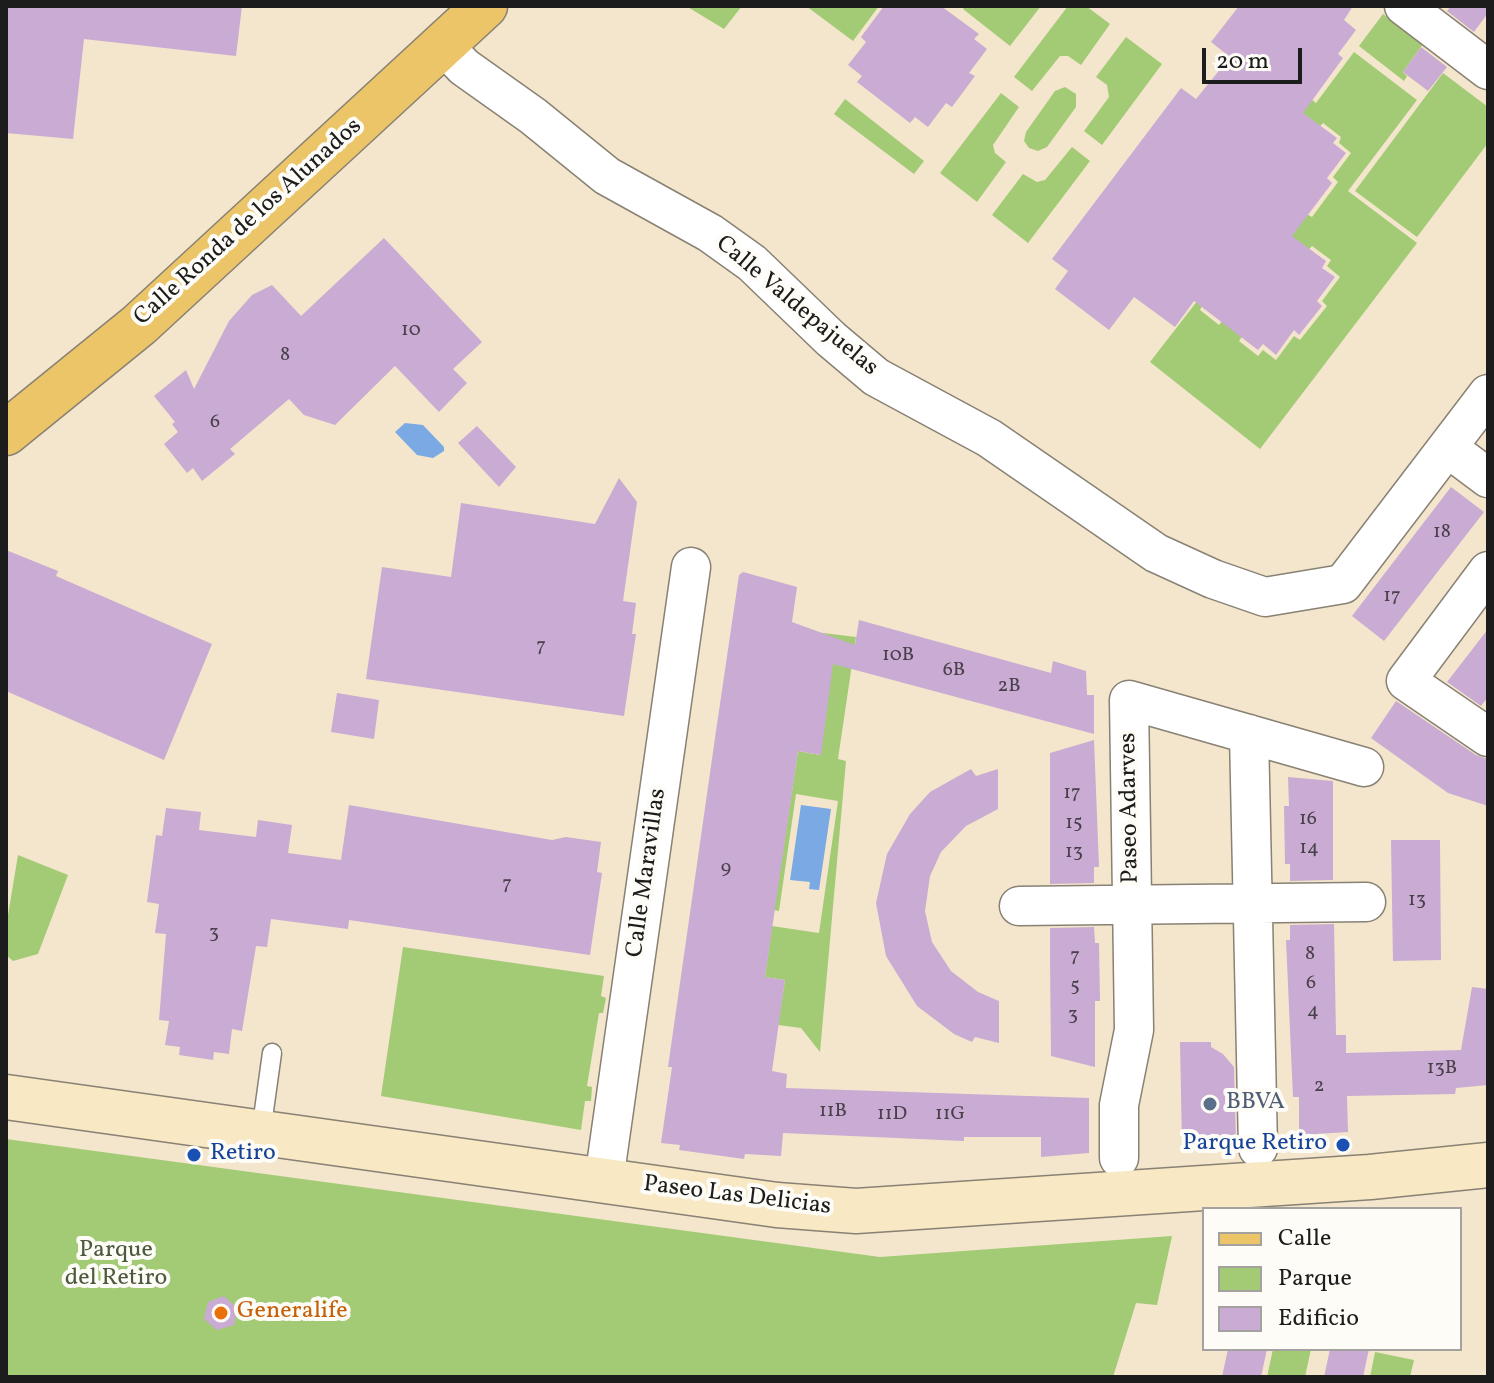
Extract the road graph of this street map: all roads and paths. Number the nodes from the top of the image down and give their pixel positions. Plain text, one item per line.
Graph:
1 (485, 6) edge
2 (1404, 6) edge
3 (443, 45) junction
4 (1488, 70) edge
5 (1488, 394) edge
6 (6, 433) edge
7 (1448, 448) junction
8 (1488, 478) edge
9 (691, 567) dead end
10 (1488, 571) edge
11 (1249, 734) junction
12 (1488, 737) edge
13 (1364, 767) dead end
14 (1366, 902) dead end
15 (1252, 903) junction
16 (1019, 906) dead end
17 (1132, 906) junction
18 (272, 1053) dead end
19 (6, 1097) edge
20 (261, 1132) junction
21 (1258, 1148) dead end
22 (1119, 1158) dead end
23 (1483, 1168) edge
24 (604, 1180) junction

1 - 3 main road, Calle Ronda de los Alunados
2 - 4 street
3 - 6 main road, Calle Ronda de los Alunados
3 - 7 street, Calle Valdepajuelas
5 - 7 street
7 - 8 street
9 - 24 street, Calle Maravillas
10 - 12 street
11 - 13 street, Paseo Adarves
11 - 15 street
11 - 17 street, Paseo Adarves
14 - 15 street
15 - 17 street
15 - 21 street
16 - 17 street
17 - 22 street, Paseo Adarves
18 - 20 lane
19 - 20 street, Paseo Las Delicias
20 - 24 street, Paseo Las Delicias
23 - 24 street, Paseo Las Delicias

